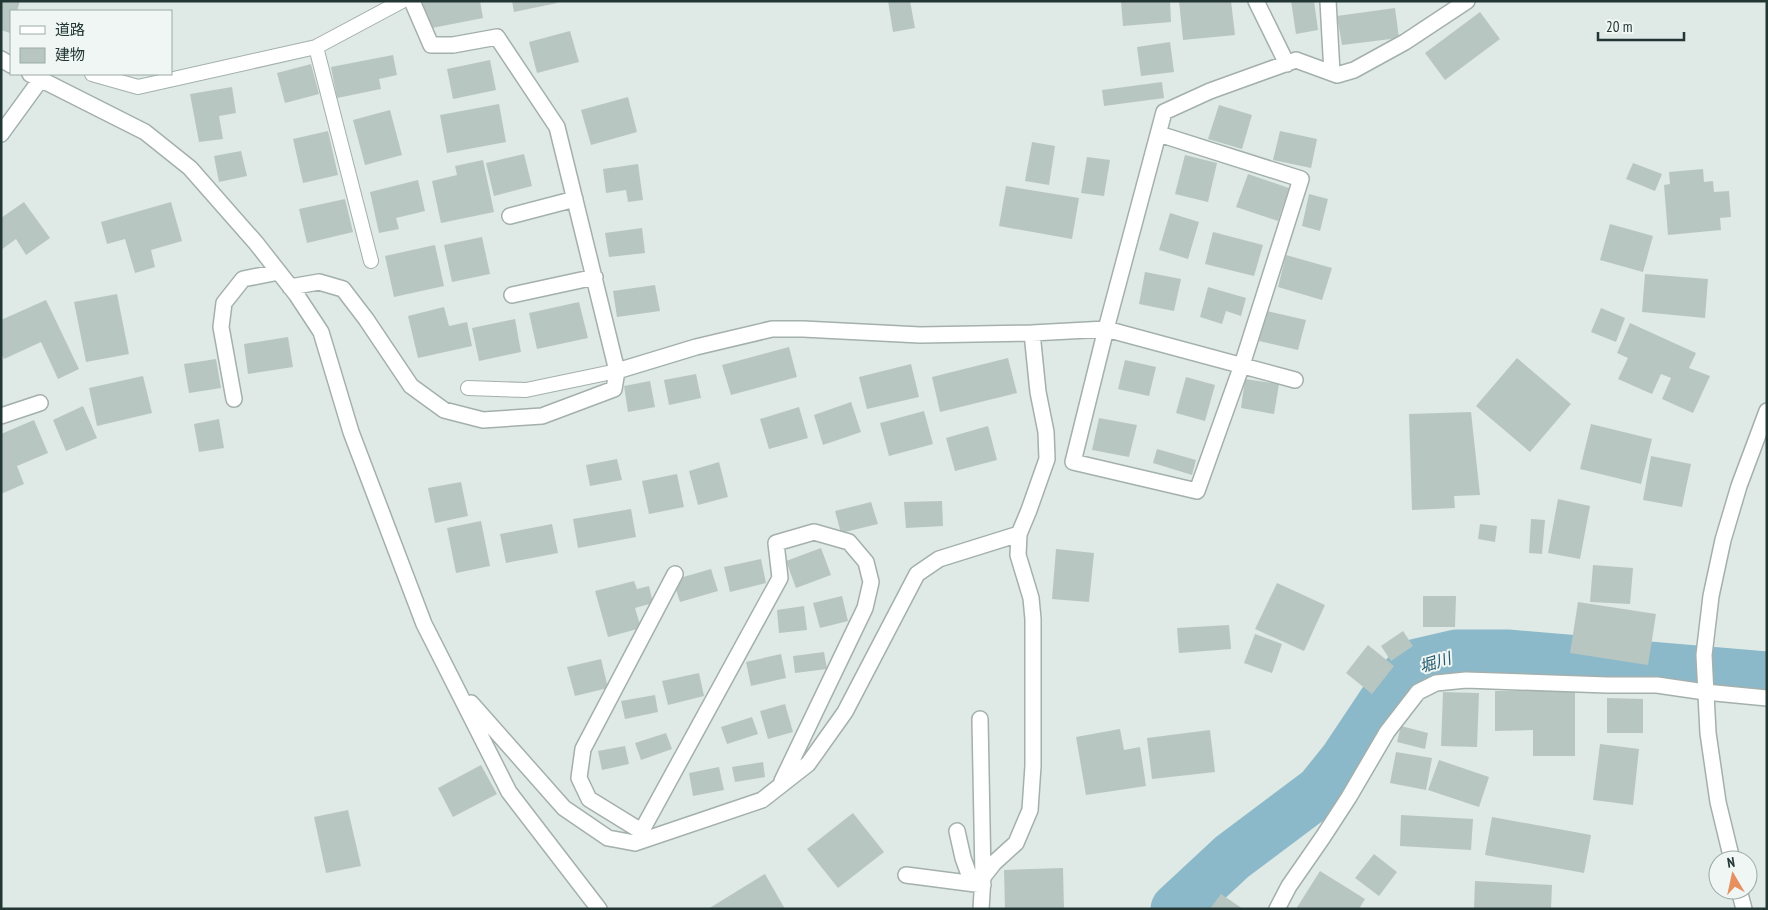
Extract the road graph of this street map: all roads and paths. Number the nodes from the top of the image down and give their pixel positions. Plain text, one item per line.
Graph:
1 (402, 1) edge
2 (412, 1) edge
3 (1256, 1) edge
4 (1328, 1) edge
5 (1467, 1) edge
6 (316, 46) junction
7 (1287, 64) junction
8 (1332, 73) junction
9 (96, 75) edge
10 (35, 77) edge
11 (1, 134) edge
12 (1158, 134) junction
13 (575, 199) junction
14 (510, 216) dead end
15 (371, 261) dead end
16 (279, 272) junction
17 (595, 276) junction
18 (290, 287) junction
19 (512, 295) dead end
20 (1106, 329) junction
21 (1032, 333) junction
22 (1242, 365) junction
23 (617, 371) junction
24 (1295, 380) dead end
25 (468, 388) dead end
26 (234, 399) dead end
27 (40, 403) dead end
28 (1767, 411) edge
29 (1, 416) edge
30 (1019, 534) junction
31 (675, 574) dead end
32 (456, 687) junction
33 (1705, 687) junction
34 (1767, 698) edge
35 (980, 720) dead end
36 (780, 785) junction
37 (957, 831) dead end
38 (638, 837) junction
39 (1730, 850) edge
40 (906, 875) dead end
41 (979, 882) junction
42 (599, 909) edge
43 (981, 909) edge
44 (1277, 909) edge

1 - 6 lane
2 - 13 street
3 - 7 street
4 - 8 street
5 - 8 street
6 - 9 lane
6 - 15 lane
7 - 8 street
7 - 12 street
10 - 11 street
10 - 16 street
12 - 20 street
12 - 22 street
13 - 14 street
13 - 17 street
16 - 18 street
16 - 26 street
17 - 19 street
17 - 23 street
18 - 23 street
18 - 32 street
20 - 21 street
20 - 22 street
20 - 22 street
21 - 23 street
21 - 30 street
22 - 24 street
23 - 25 lane
27 - 29 street
28 - 33 street
30 - 36 street
30 - 41 street
31 - 38 street
32 - 38 street
32 - 42 street
33 - 34 street
33 - 39 street
33 - 44 street
35 - 41 street
36 - 38 street
36 - 38 street
37 - 41 street
40 - 41 street
41 - 43 street

